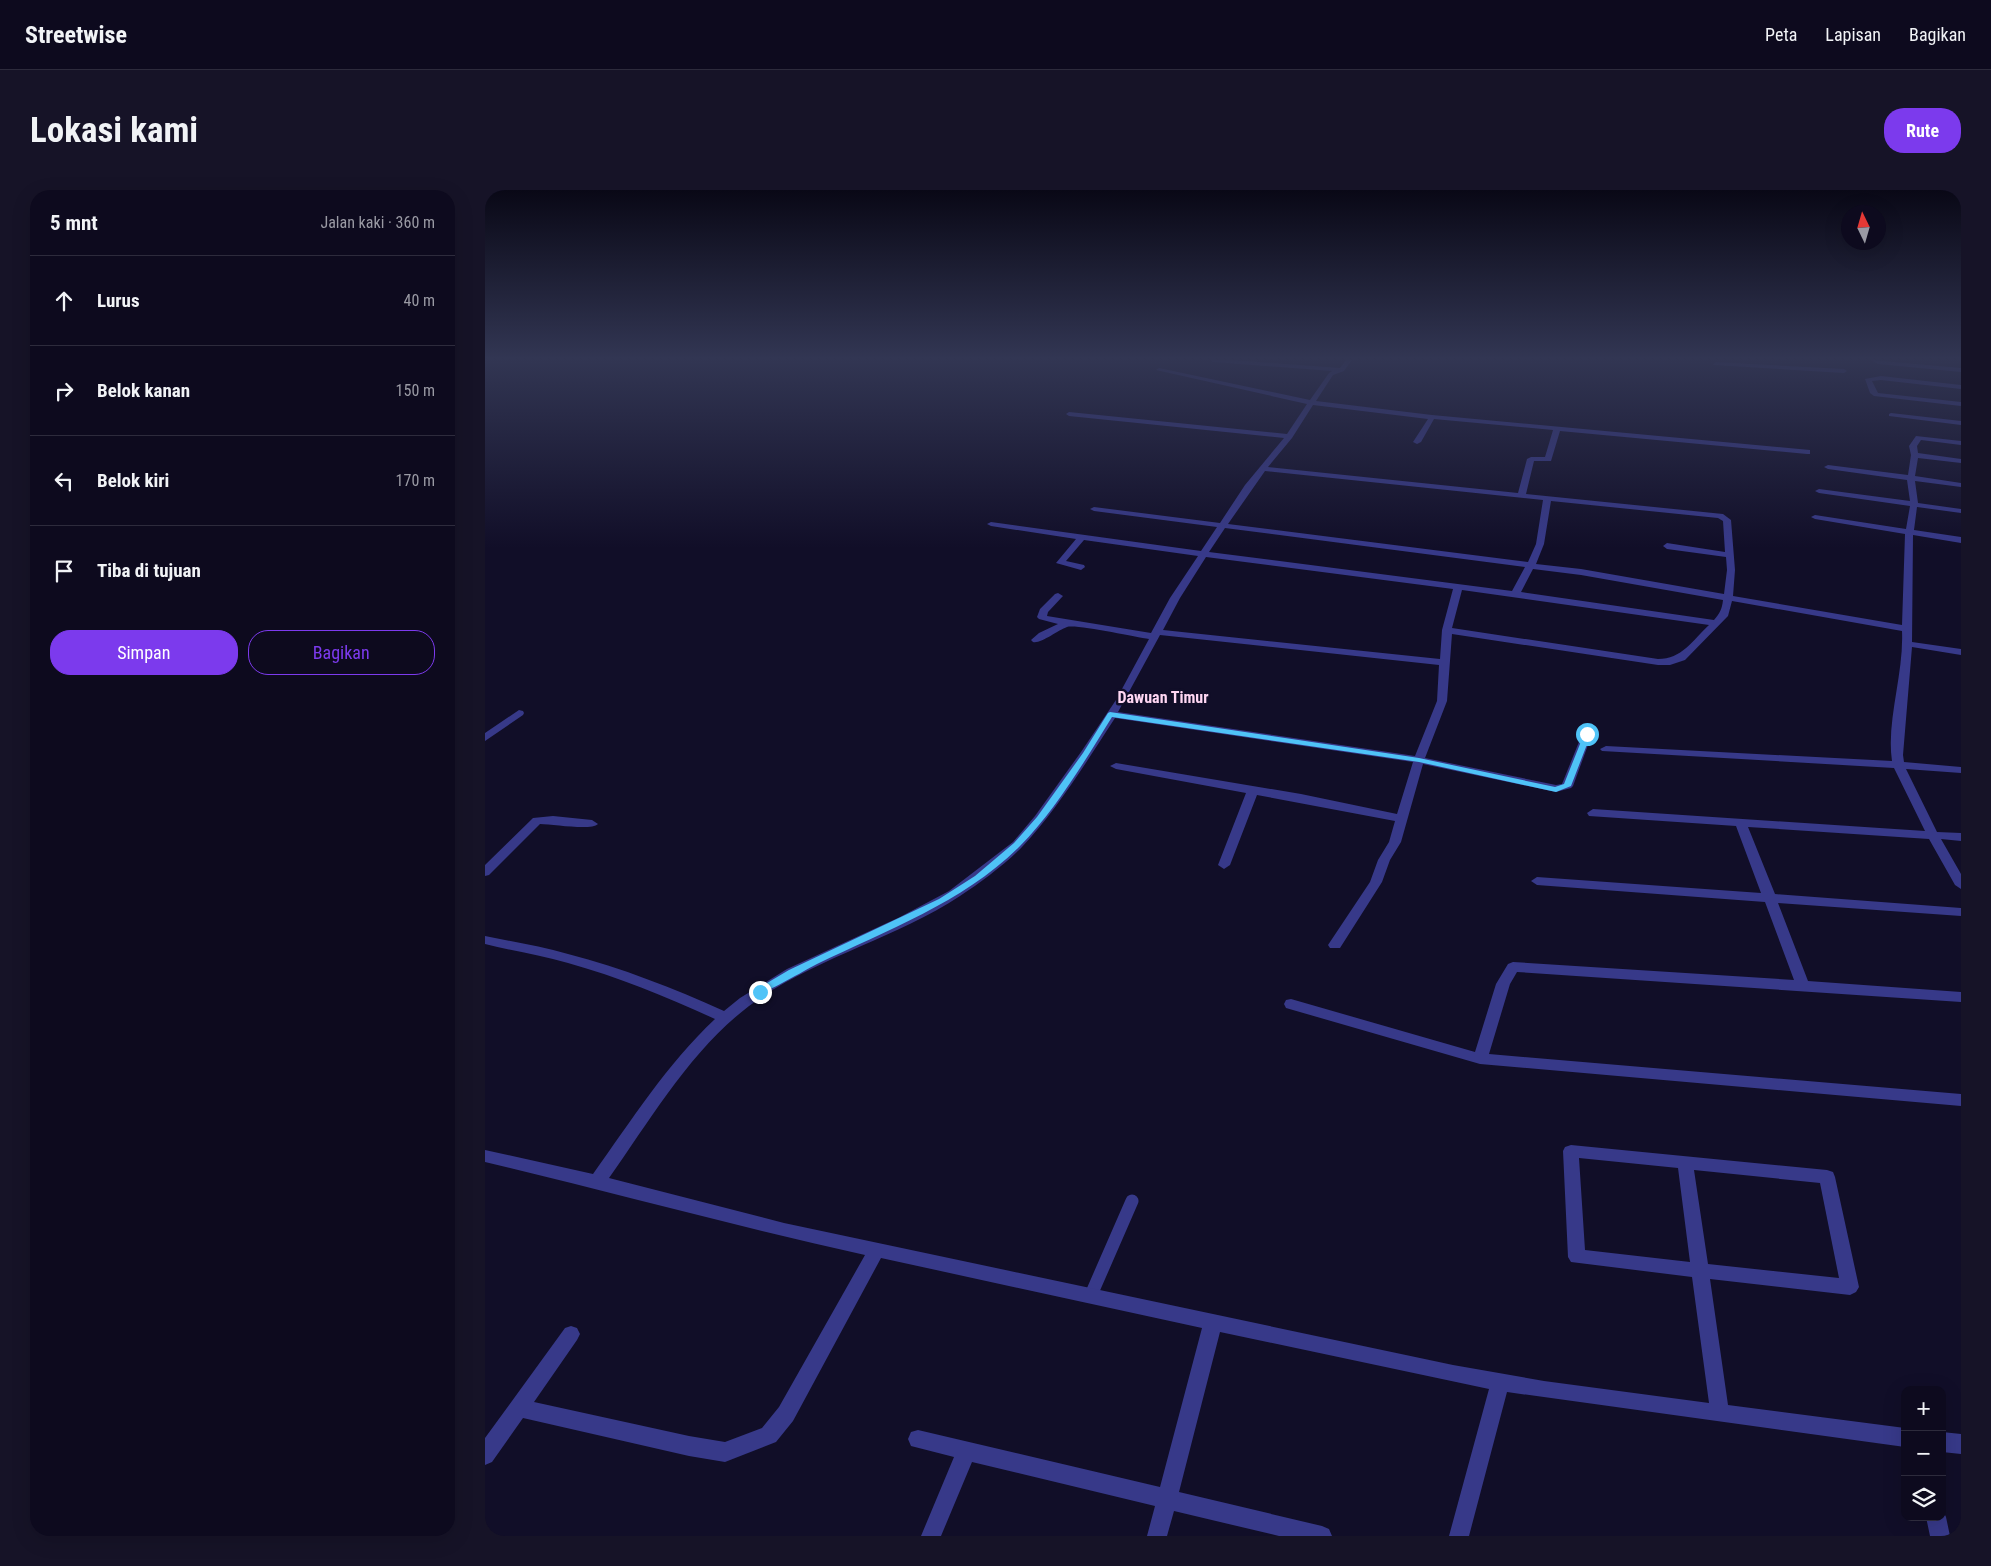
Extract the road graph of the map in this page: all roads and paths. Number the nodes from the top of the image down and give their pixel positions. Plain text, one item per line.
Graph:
1 (1157, 423) edge
2 (1298, 423) edge
3 (1428, 423) edge
4 (1498, 423) edge
5 (1557, 429) junction
6 (1289, 436) junction
7 (1417, 442) dead end
8 (1961, 444) edge
9 (1807, 452) dead end
10 (1915, 455) junction
11 (1961, 461) edge
12 (1828, 467) dead end
13 (1264, 469) junction
14 (1911, 478) junction
15 (1961, 485) edge
16 (1819, 491) dead end
17 (1521, 496) junction
18 (1547, 499) junction
19 (1915, 504) junction
20 (1094, 509) dead end
21 (1961, 511) edge
22 (1815, 517) dead end
23 (991, 524) dead end
24 (1223, 524) junction
25 (1909, 533) junction
26 (1081, 538) junction
27 (1961, 540) edge
28 (1667, 546) dead end
29 (1204, 553) junction
30 (1730, 555) junction
31 (1531, 565) junction
32 (1081, 567) dead end
33 (1458, 587) junction
34 (1515, 594) junction
35 (1058, 596) dead end
36 (1727, 597) junction
37 (1716, 623) junction
38 (1066, 624) junction
39 (1907, 629) junction
40 (1447, 630) junction
41 (1157, 634) junction
42 (1036, 640) dead end
43 (1909, 644) junction
44 (1961, 652) edge
45 (1445, 663) junction
46 (519, 713) dead end
47 (1110, 714) junction
48 (1587, 734) dead end
49 (485, 738) edge
50 (1606, 749) dead end
51 (1419, 760) junction
52 (1899, 765) junction
53 (1116, 766) dead end
54 (1961, 770) edge
55 (1253, 790) junction
56 (1593, 813) dead end
57 (1403, 819) junction
58 (1741, 823) junction
59 (592, 824) dead end
60 (1933, 836) junction
61 (1961, 837) edge
62 (1224, 865) dead end
63 (485, 872) edge
64 (1537, 881) dead end
65 (1961, 885) edge
66 (1769, 898) junction
67 (1961, 912) edge
68 (485, 940) edge
69 (1335, 945) dead end
70 (1803, 985) junction
71 (1961, 997) edge
72 (1291, 1004) dead end
73 (725, 1018) junction
74 (1480, 1059) junction
75 (1961, 1100) edge
76 (485, 1156) edge
77 (1685, 1162) junction
78 (597, 1182) junction
79 (1132, 1201) dead end
80 (877, 1250) junction
81 (1700, 1271) junction
82 (1091, 1295) junction
83 (1213, 1322) junction
84 (571, 1334) dead end
85 (1500, 1382) junction
86 (518, 1408) junction
87 (1720, 1414) junction
88 (1901, 1437) edge
89 (918, 1438) dead end
90 (1946, 1442) edge
91 (1961, 1444) edge
92 (967, 1450) junction
93 (485, 1455) edge
94 (1167, 1499) junction
95 (1937, 1521) edge
96 (931, 1536) edge
97 (1157, 1536) edge
98 (1323, 1536) edge
99 (1459, 1536) edge
100 (1940, 1536) edge

1 - 6 street
2 - 6 street
3 - 7 street
4 - 5 street
5 - 9 street
5 - 17 street
6 - 13 street
8 - 10 street
10 - 11 street
10 - 14 street
12 - 14 street
13 - 17 street
13 - 24 street
14 - 15 street
14 - 19 street
16 - 19 street
17 - 18 street
18 - 30 street
18 - 31 street
19 - 21 street
19 - 25 street
20 - 24 street
22 - 25 street
23 - 26 street
24 - 29 street
24 - 31 street
25 - 27 street
25 - 39 street
26 - 29 street
26 - 32 street
28 - 30 street
29 - 33 street
29 - 41 street
30 - 36 street
31 - 34 street
31 - 36 street
33 - 34 street
33 - 40 street
34 - 37 street
35 - 38 street
36 - 37 street
36 - 39 street
37 - 40 street
38 - 41 street
38 - 42 street
39 - 43 street
40 - 45 street
41 - 45 street
41 - 47 street
43 - 44 street
43 - 52 street
45 - 51 street
46 - 49 street
47 - 51 street
47 - 73 street
48 - 51 street
50 - 52 street
51 - 57 street
52 - 54 street
52 - 60 street
53 - 55 street
55 - 57 street
55 - 62 street
56 - 58 street
57 - 69 street
58 - 60 street
58 - 66 street
59 - 63 street
60 - 61 street
60 - 65 street
64 - 66 street
66 - 67 street
66 - 70 street
68 - 73 street
70 - 71 street
70 - 74 street
72 - 74 street
73 - 78 street
74 - 75 street
76 - 78 street
77 - 81 street
77 - 81 street
77 - 81 street
78 - 80 street
79 - 82 lane
80 - 82 street
80 - 86 street
81 - 87 street
82 - 83 street
83 - 85 street
83 - 94 street
84 - 86 street
85 - 87 street
85 - 99 street
86 - 93 street
87 - 88 street
89 - 92 street
90 - 91 street
92 - 94 street
92 - 96 street
94 - 97 street
94 - 98 street
95 - 100 street

